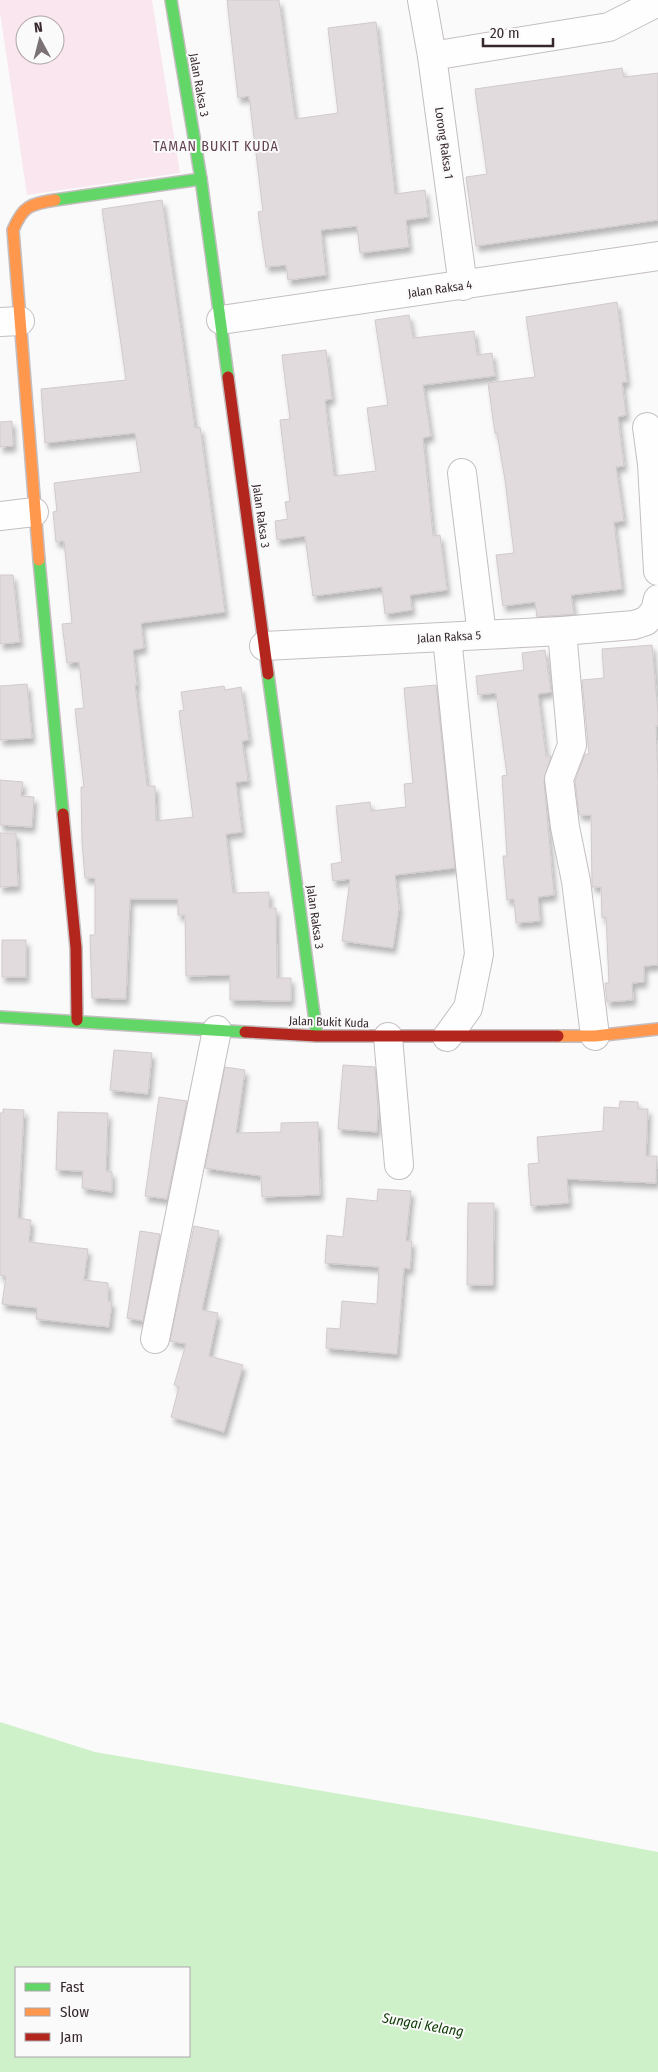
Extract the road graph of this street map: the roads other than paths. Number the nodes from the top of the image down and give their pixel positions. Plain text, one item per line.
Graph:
1 (171, 0) edge
2 (422, 0) edge
3 (658, 2) edge
4 (432, 56) junction
5 (201, 179) junction
6 (7, 231) edge
7 (658, 256) edge
8 (463, 286) junction
9 (221, 320) junction
10 (10, 322) edge
11 (647, 428) dead end
12 (655, 464) edge
13 (462, 472) dead end
14 (34, 512) junction
15 (0, 516) edge
16 (658, 571) edge
17 (658, 599) edge
18 (562, 631) junction
19 (482, 635) junction
20 (447, 637) junction
21 (264, 646) junction
22 (0, 1016) edge
23 (77, 1020) junction
24 (658, 1029) edge
25 (217, 1030) junction
26 (317, 1036) junction
27 (595, 1036) junction
28 (388, 1037) junction
29 (447, 1037) junction
30 (399, 1165) dead end
31 (155, 1339) dead end

1 - 5 street, Jalan Raksa 3
2 - 4 street, Lorong Raksa 1
3 - 4 street
4 - 8 street, Lorong Raksa 1
5 - 6 street
5 - 9 street, Jalan Raksa 3
6 - 10 street
7 - 8 street, Jalan Raksa 4
8 - 9 street, Jalan Raksa 4
9 - 21 street, Jalan Raksa 3
10 - 14 street
11 - 12 street
12 - 16 street
13 - 19 street
14 - 15 street
14 - 23 street
17 - 18 street, Jalan Raksa 5
18 - 19 street, Jalan Raksa 5
18 - 27 street
19 - 20 street, Jalan Raksa 5
20 - 21 street, Jalan Raksa 5
20 - 29 street
21 - 26 street, Jalan Raksa 3
22 - 23 street, Jalan Bukit Kuda
23 - 25 street, Jalan Bukit Kuda
24 - 27 street, Jalan Bukit Kuda
25 - 26 street, Jalan Bukit Kuda
25 - 31 street
26 - 28 street, Jalan Bukit Kuda
27 - 29 street, Jalan Bukit Kuda
28 - 29 street, Jalan Bukit Kuda
28 - 30 street

